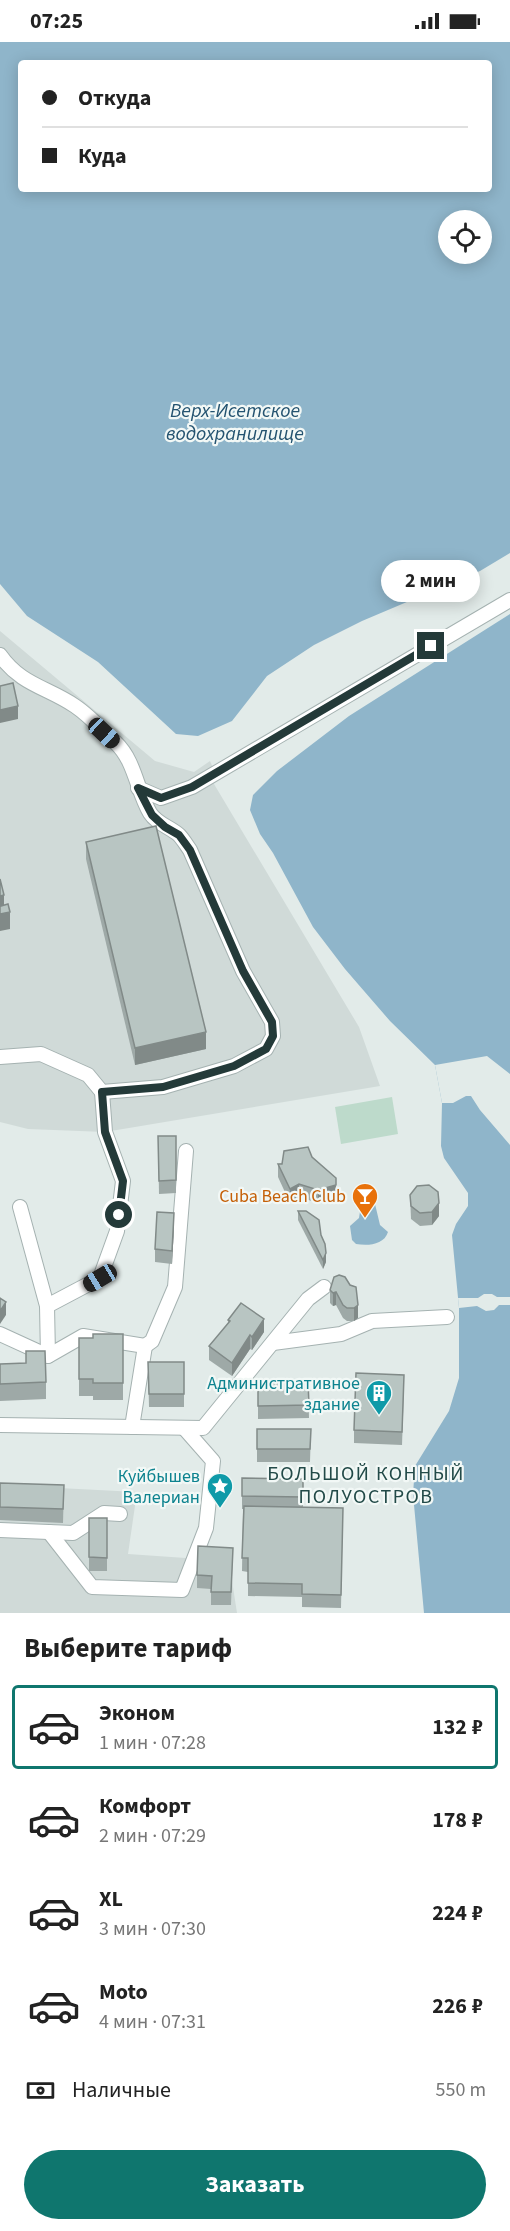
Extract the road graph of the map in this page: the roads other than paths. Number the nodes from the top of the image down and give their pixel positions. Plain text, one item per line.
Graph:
1 (510, 600) edge
2 (0, 655) edge
3 (138, 788) junction
4 (0, 1057) edge
5 (102, 1092) junction
6 (186, 1151) dead end
7 (20, 1208) dead end
8 (324, 1287) dead end
9 (47, 1306) junction
10 (447, 1317) dead end
11 (0, 1334) edge
12 (273, 1343) junction
13 (145, 1346) junction
14 (48, 1356) junction
15 (0, 1425) edge
16 (132, 1427) junction
17 (184, 1428) junction
18 (120, 1515) dead end
19 (0, 1530) edge
20 (49, 1532) junction

1 - 3 street
2 - 3 street
3 - 5 street
4 - 5 street
5 - 9 street
6 - 13 street
7 - 9 street
8 - 12 street
9 - 14 street
10 - 12 street
11 - 14 street
12 - 17 street
13 - 14 street
13 - 16 street
15 - 16 street
16 - 17 street
17 - 20 street
18 - 20 street
19 - 20 street

